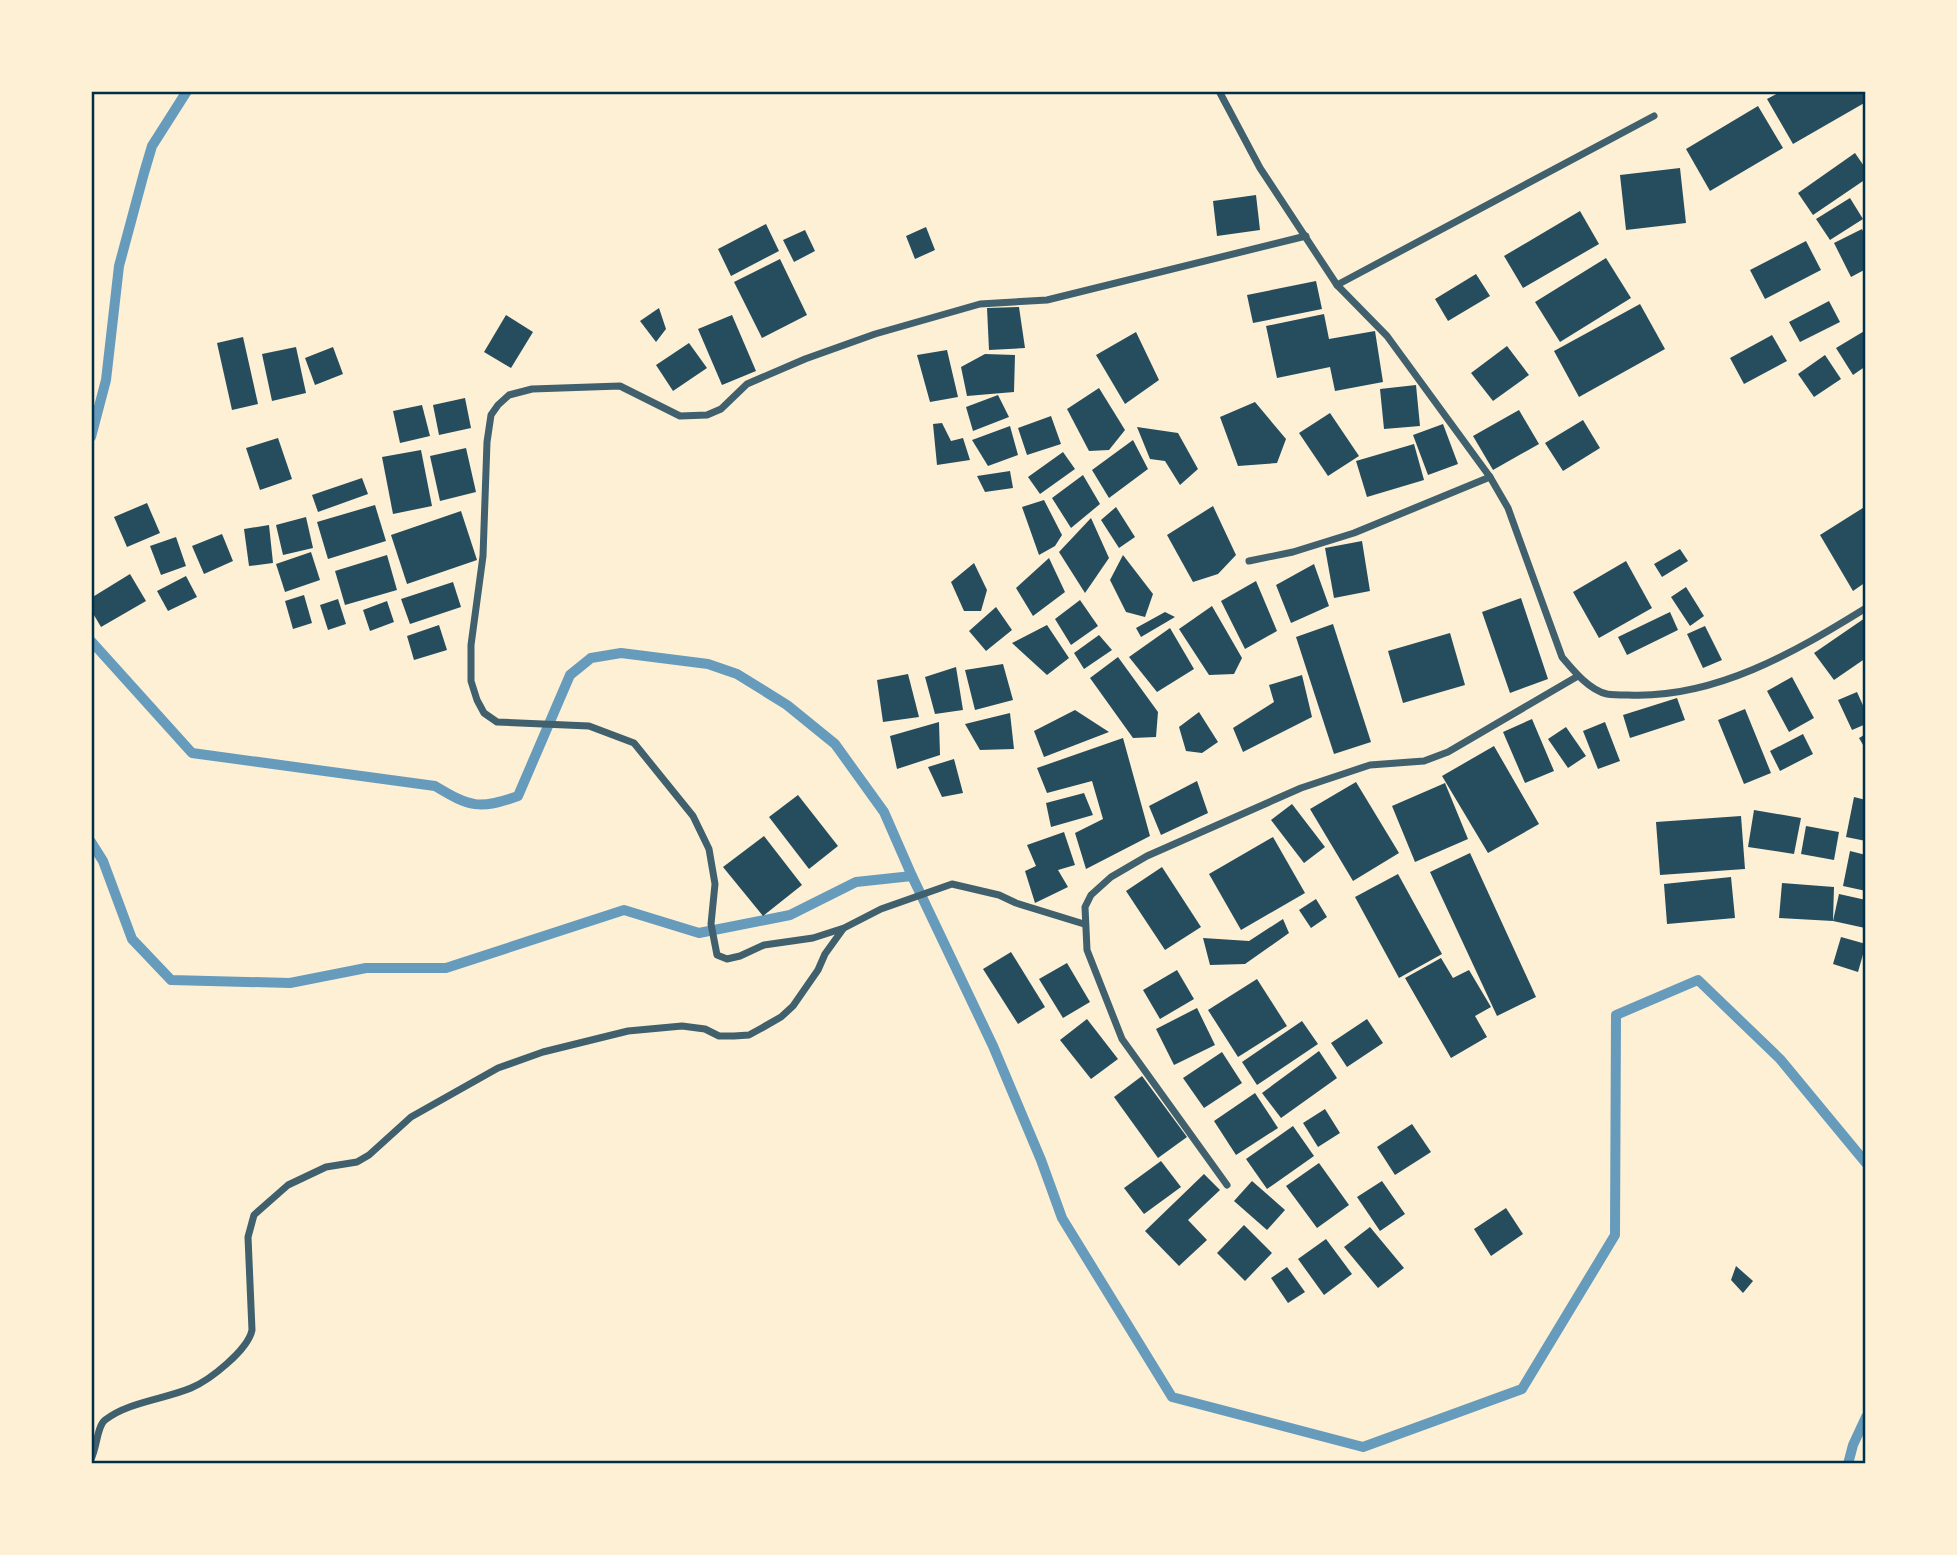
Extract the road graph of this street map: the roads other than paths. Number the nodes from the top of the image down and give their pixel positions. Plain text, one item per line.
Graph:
1 (1219, 91) edge
2 (1654, 116) dead end
3 (1306, 236) junction
4 (1337, 285) junction
5 (1490, 477) junction
6 (1249, 561) dead end
7 (1866, 608) edge
8 (1578, 676) junction
9 (1084, 924) junction
10 (844, 928) junction
11 (1227, 1185) dead end
12 (91, 1459) edge

1 - 3 street
2 - 4 street
3 - 4 street
3 - 10 street
4 - 5 street
5 - 6 street
5 - 8 street
7 - 8 street
8 - 9 street
9 - 10 street
9 - 11 street
10 - 12 street

